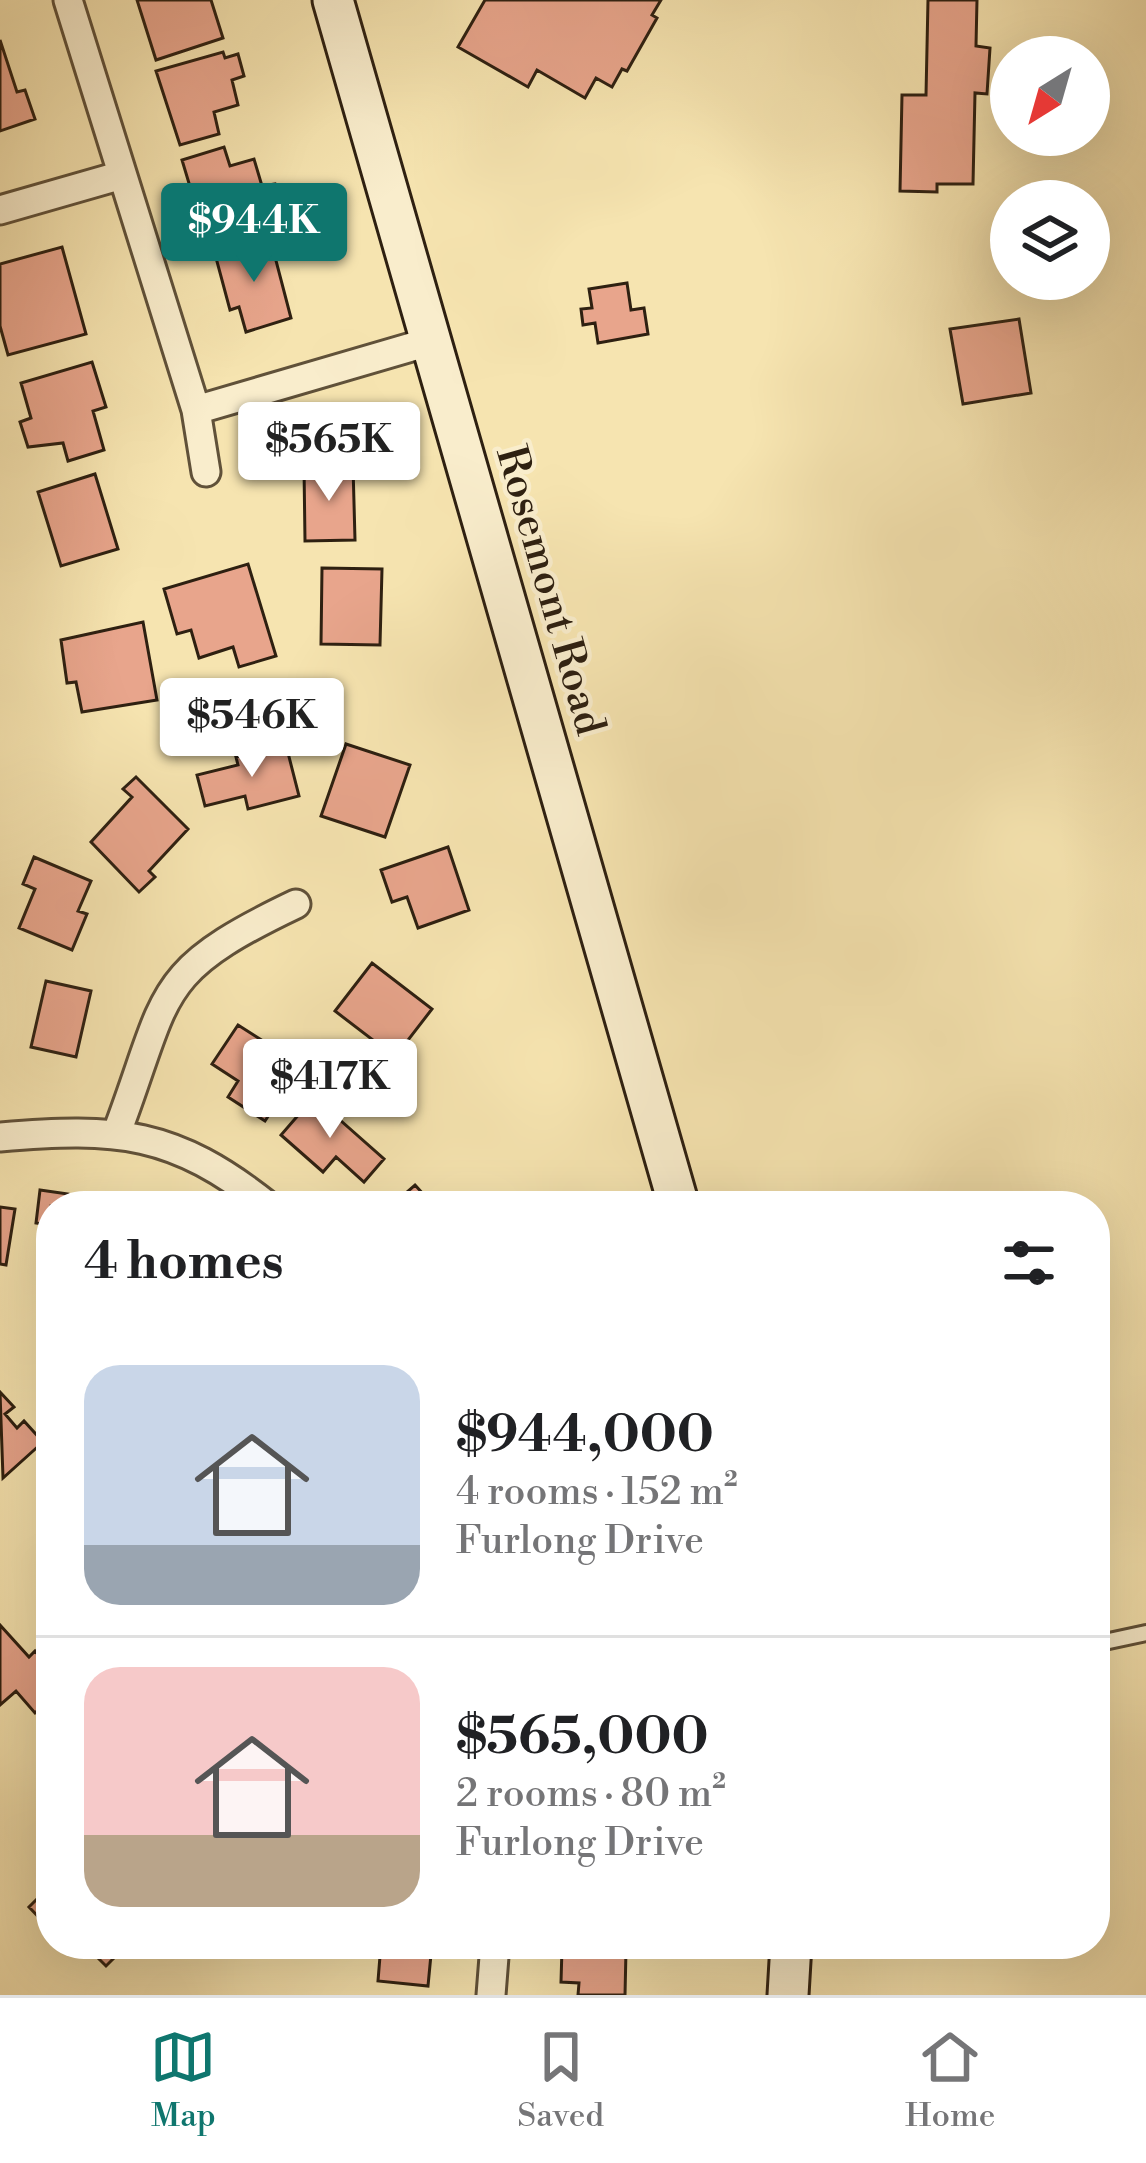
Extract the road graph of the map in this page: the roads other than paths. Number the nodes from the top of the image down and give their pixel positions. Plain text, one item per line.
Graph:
1 (68, 0) edge
2 (334, 0) edge
3 (122, 176) junction
4 (0, 210) edge
5 (432, 340) junction
6 (196, 410) junction
7 (206, 472) dead end
8 (296, 904) dead end
9 (117, 1132) junction
10 (0, 1137) edge
11 (247, 1191) edge
12 (675, 1191) edge
13 (1146, 1633) edge
14 (1110, 1641) edge
15 (494, 1959) edge
16 (789, 1959) edge
17 (491, 1995) edge
18 (788, 1995) edge

1 - 3 street
2 - 5 main road, Rosemont Road
3 - 4 street
3 - 6 street
5 - 6 street
5 - 12 main road, Rosemont Road
6 - 7 street
8 - 9 street
9 - 10 street
9 - 11 street
13 - 14 lane
15 - 17 street
16 - 18 main road

